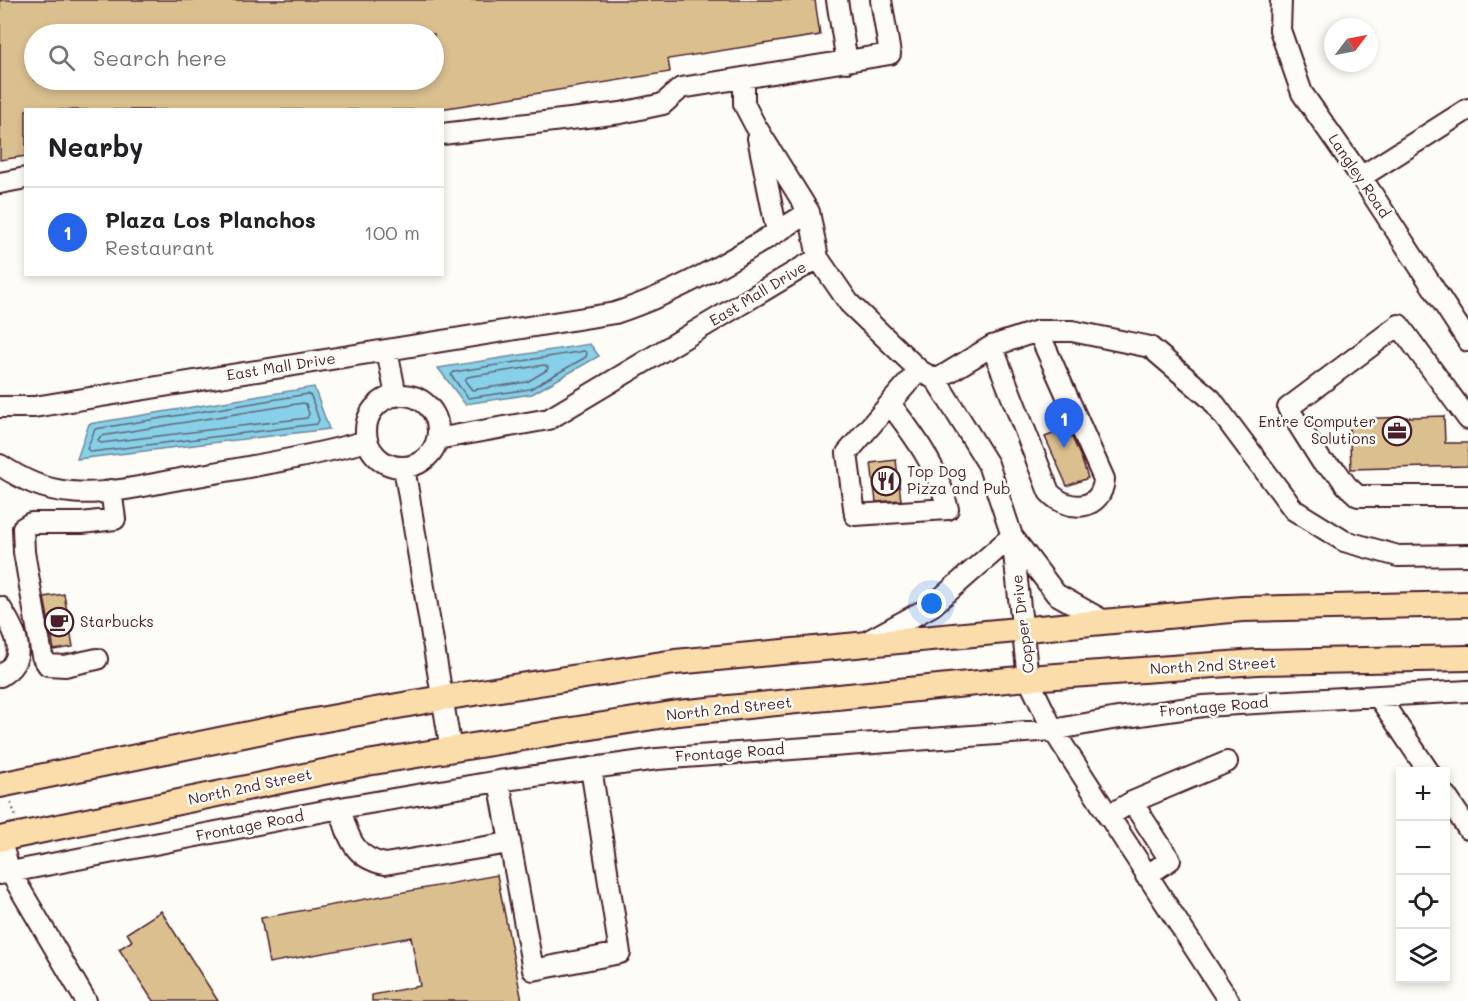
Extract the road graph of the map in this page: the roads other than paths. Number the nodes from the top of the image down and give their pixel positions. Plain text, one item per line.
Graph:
1 (837, 0) edge
2 (881, 0) edge
3 (1281, 0) edge
4 (847, 62) junction
5 (744, 78) junction
6 (1468, 109) edge
7 (755, 126) junction
8 (444, 134) edge
9 (1361, 177) junction
10 (24, 178) edge
11 (0, 183) edge
12 (809, 212) junction
13 (777, 232) junction
14 (818, 258) junction
15 (1038, 331) junction
16 (1468, 341) edge
17 (992, 346) junction
18 (387, 350) junction
19 (919, 369) junction
20 (936, 380) junction
21 (396, 396) junction
22 (890, 404) junction
23 (0, 407) edge
24 (1468, 419) edge
25 (437, 439) junction
26 (367, 441) junction
27 (404, 467) junction
28 (5, 475) edge
29 (111, 490) junction
30 (1468, 496) edge
31 (1012, 536) junction
32 (1468, 555) edge
33 (1468, 604) edge
34 (0, 607) edge
35 (1104, 621) junction
36 (1024, 629) junction
37 (862, 645) junction
38 (1468, 658) edge
39 (97, 659) dead end
40 (0, 676) edge
41 (1028, 678) junction
42 (1468, 691) edge
43 (1378, 696) junction
44 (442, 698) junction
45 (1053, 730) junction
46 (451, 750) junction
47 (1227, 762) dead end
48 (1426, 767) edge
49 (591, 768) junction
50 (500, 781) junction
51 (0, 785) edge
52 (1131, 802) junction
53 (1450, 802) edge
54 (340, 808) junction
55 (1108, 816) junction
56 (1468, 829) edge
57 (0, 839) edge
58 (509, 843) junction
59 (5, 873) edge
60 (1146, 876) junction
61 (86, 1001) edge
62 (1228, 1001) edge

1 - 4 street
2 - 4 street
3 - 9 street, Langley Road
4 - 5 street
5 - 7 street
5 - 8 street
6 - 9 street
7 - 12 street
7 - 13 street
9 - 16 street, Langley Road
10 - 11 street
12 - 13 street, East Mall Drive
12 - 14 street
13 - 18 street, East Mall Drive
14 - 19 street, Copper Drive
14 - 25 street, East Mall Drive
15 - 17 street
15 - 17 street
15 - 32 street
17 - 20 street
18 - 21 street
18 - 23 street, East Mall Drive
19 - 20 street, Copper Drive
19 - 22 street
20 - 31 street, Copper Drive
21 - 25 street
21 - 26 street
22 - 22 street
24 - 30 street
25 - 27 street
26 - 27 street
26 - 29 street
27 - 44 street
28 - 29 street
29 - 39 street
31 - 35 street
31 - 36 street, Copper Drive
31 - 37 street
33 - 35 main road
34 - 40 street
35 - 36 main road
36 - 37 main road
36 - 41 street, Copper Drive
37 - 44 main road
38 - 41 main road, North 2nd Street
41 - 45 street, Copper Drive
41 - 46 main road, North 2nd Street
42 - 43 street, Frontage Road
43 - 45 street, Frontage Road
43 - 48 street
44 - 46 street
44 - 51 main road
45 - 49 street, Frontage Road
45 - 55 street, Copper Drive
46 - 57 main road, North 2nd Street
47 - 52 street
49 - 50 street, Frontage Road
49 - 58 street
50 - 54 street, Frontage Road
50 - 58 street
52 - 55 street
52 - 60 street
53 - 56 street
54 - 58 street
54 - 59 street, Frontage Road
55 - 60 street, Copper Drive
57 - 59 street
59 - 61 street
60 - 62 street, Copper Drive

